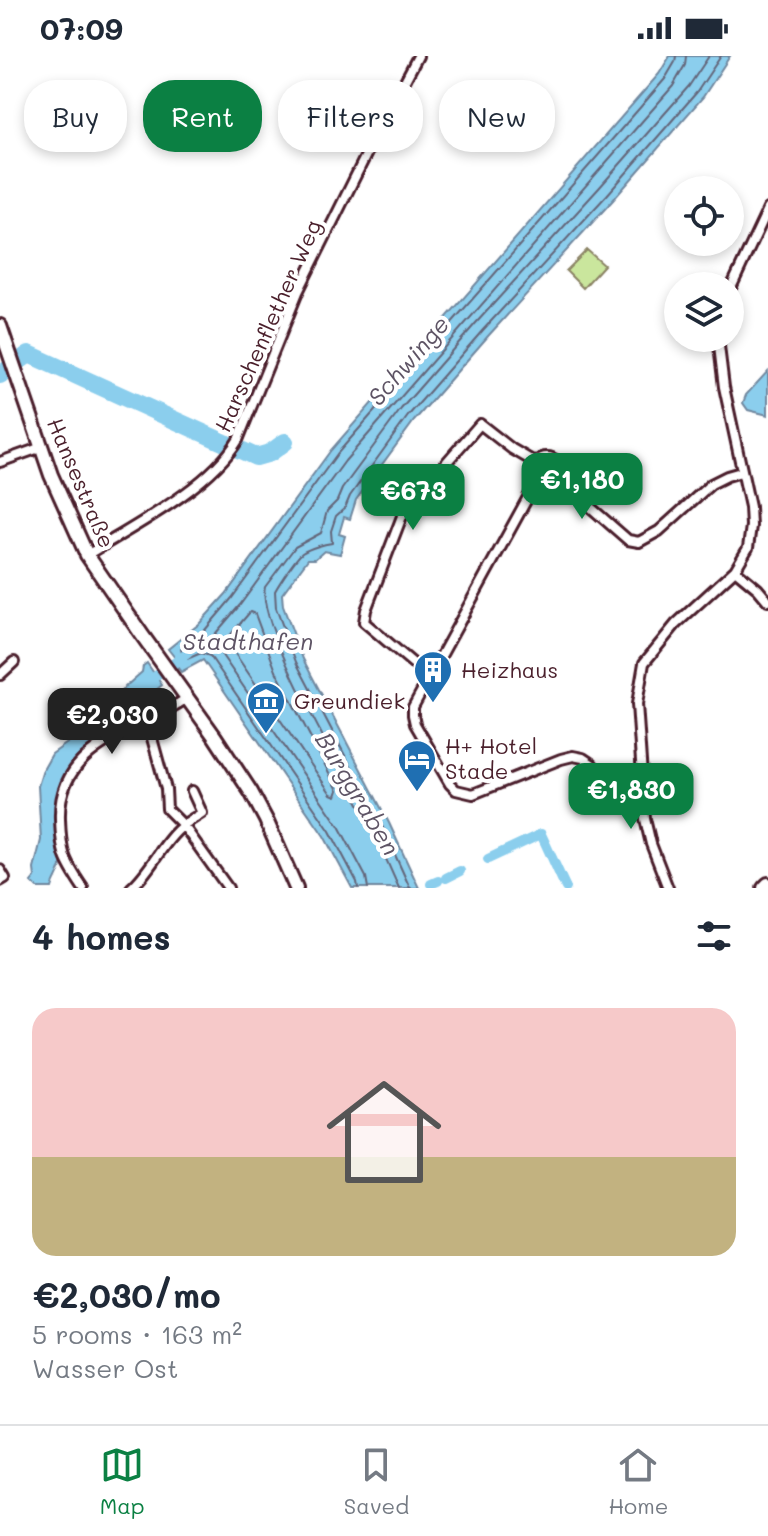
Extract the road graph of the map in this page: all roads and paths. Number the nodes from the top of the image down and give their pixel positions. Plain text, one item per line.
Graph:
1 (418, 56) edge
2 (768, 209) edge
3 (738, 272) edge
4 (0, 326) edge
5 (720, 352) edge
6 (42, 447) junction
7 (0, 462) edge
8 (536, 463) junction
9 (741, 472) junction
10 (557, 478) junction
11 (538, 479) junction
12 (87, 555) junction
13 (735, 570) junction
14 (768, 601) edge
15 (14, 662) dead end
16 (0, 675) edge
17 (429, 677) junction
18 (187, 698) junction
19 (147, 720) junction
20 (644, 788) junction
21 (192, 791) dead end
22 (183, 825) junction
23 (83, 888) edge
24 (131, 888) edge
25 (228, 888) edge
26 (296, 888) edge
27 (668, 888) edge

1 - 12 street, Harschenflether Weg
2 - 3 street
4 - 6 main road, Hansestraße
5 - 9 street
6 - 7 street
6 - 12 main road, Hansestraße
8 - 10 street
8 - 11 street
8 - 17 street
9 - 10 street
9 - 13 street
10 - 11 street
11 - 17 street
12 - 18 main road, Hansestraße
13 - 14 street
13 - 20 street
15 - 16 street
17 - 20 street
18 - 19 street
18 - 26 main road, Hansestraße
19 - 22 street
19 - 23 street
20 - 27 street
21 - 22 street
22 - 24 street
22 - 25 street

